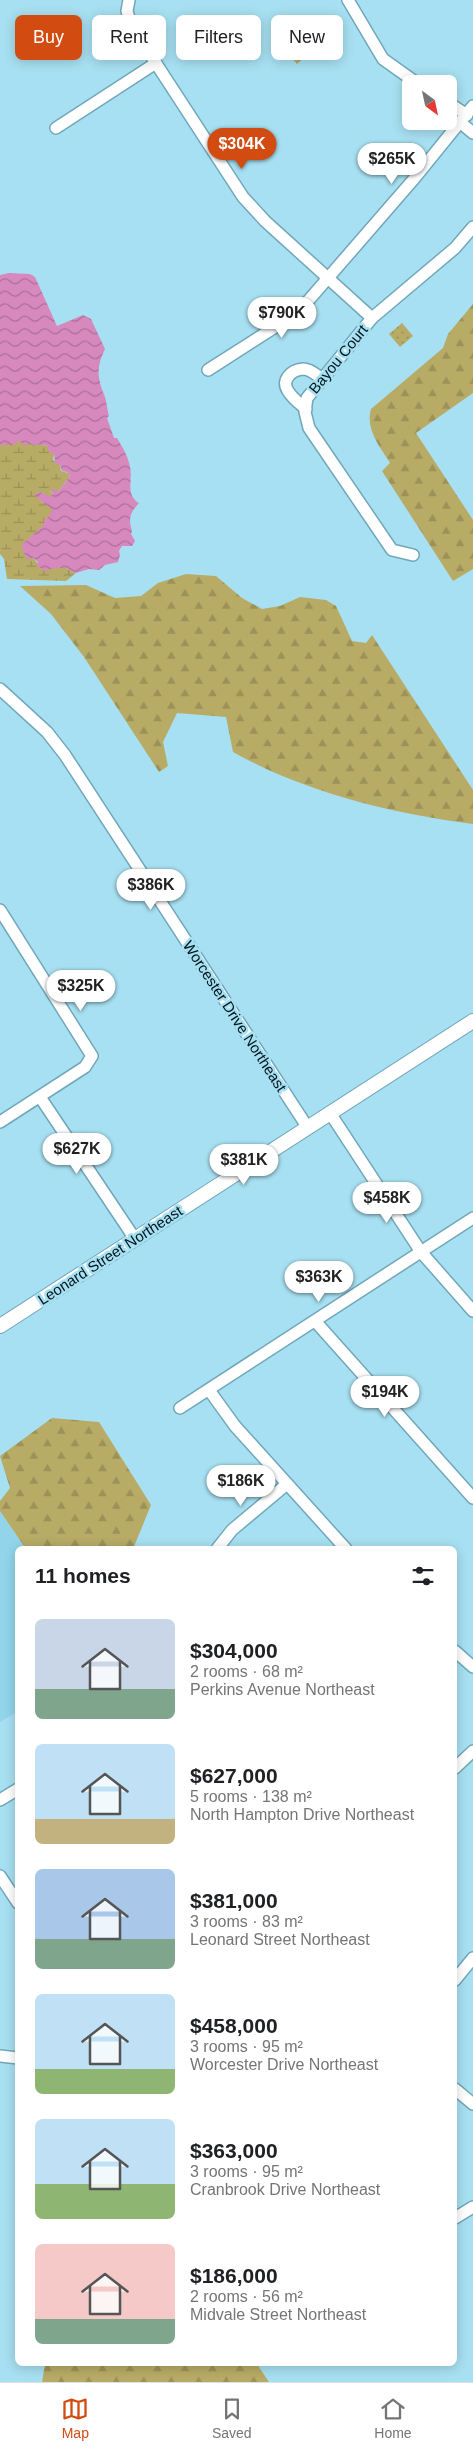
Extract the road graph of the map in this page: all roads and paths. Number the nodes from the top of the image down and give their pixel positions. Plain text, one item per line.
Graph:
1 (129, 0) edge
2 (348, 0) edge
3 (156, 63) junction
4 (405, 75) edge
5 (467, 114) edge
6 (56, 128) dead end
7 (473, 133) edge
8 (473, 227) edge
9 (329, 277) junction
10 (372, 318) junction
11 (208, 370) dead end
12 (321, 378) junction
13 (306, 409) junction
14 (413, 555) dead end
15 (0, 689) edge
16 (0, 910) edge
17 (473, 1021) edge
18 (40, 1097) junction
19 (330, 1113) junction
20 (0, 1122) edge
21 (308, 1128) junction
22 (473, 1218) edge
23 (135, 1239) junction
24 (421, 1252) junction
25 (473, 1311) edge
26 (315, 1321) junction
27 (0, 1326) edge
28 (209, 1390) junction
29 (180, 1408) dead end
30 (287, 1484) junction
31 (473, 1498) edge
32 (219, 1546) edge
33 (343, 1546) edge
34 (457, 1653) edge
35 (473, 1667) edge
36 (473, 1751) edge
37 (457, 1766) edge
38 (15, 1791) edge
39 (0, 1800) edge
40 (0, 1876) edge
41 (15, 1898) edge
42 (473, 1958) edge
43 (457, 1978) edge
44 (0, 2056) edge
45 (15, 2058) edge
46 (457, 2091) edge
47 (473, 2104) edge
48 (473, 2207) edge
49 (457, 2217) edge

1 - 3 street
2 - 4 street
3 - 6 street
3 - 9 street
5 - 7 street
5 - 9 street
8 - 10 street, Bayou Court
9 - 10 street
9 - 11 street
10 - 12 street, Bayou Court
12 - 13 street, Bayou Court
12 - 13 street
13 - 14 street, Bayou Court
15 - 21 street, Worcester Drive Northeast
16 - 18 street
17 - 19 main road, Leonard Street Northeast
18 - 20 street
18 - 23 street
19 - 21 main road, Leonard Street Northeast
19 - 24 street
21 - 23 main road, Leonard Street Northeast
22 - 24 street
23 - 27 main road, Leonard Street Northeast
24 - 25 street
24 - 26 street
26 - 28 street
26 - 31 street
28 - 29 street
28 - 30 street
30 - 32 street
30 - 33 street
34 - 35 street
36 - 37 street
38 - 39 street
40 - 41 street
42 - 43 street
44 - 45 street
46 - 47 street
48 - 49 street

